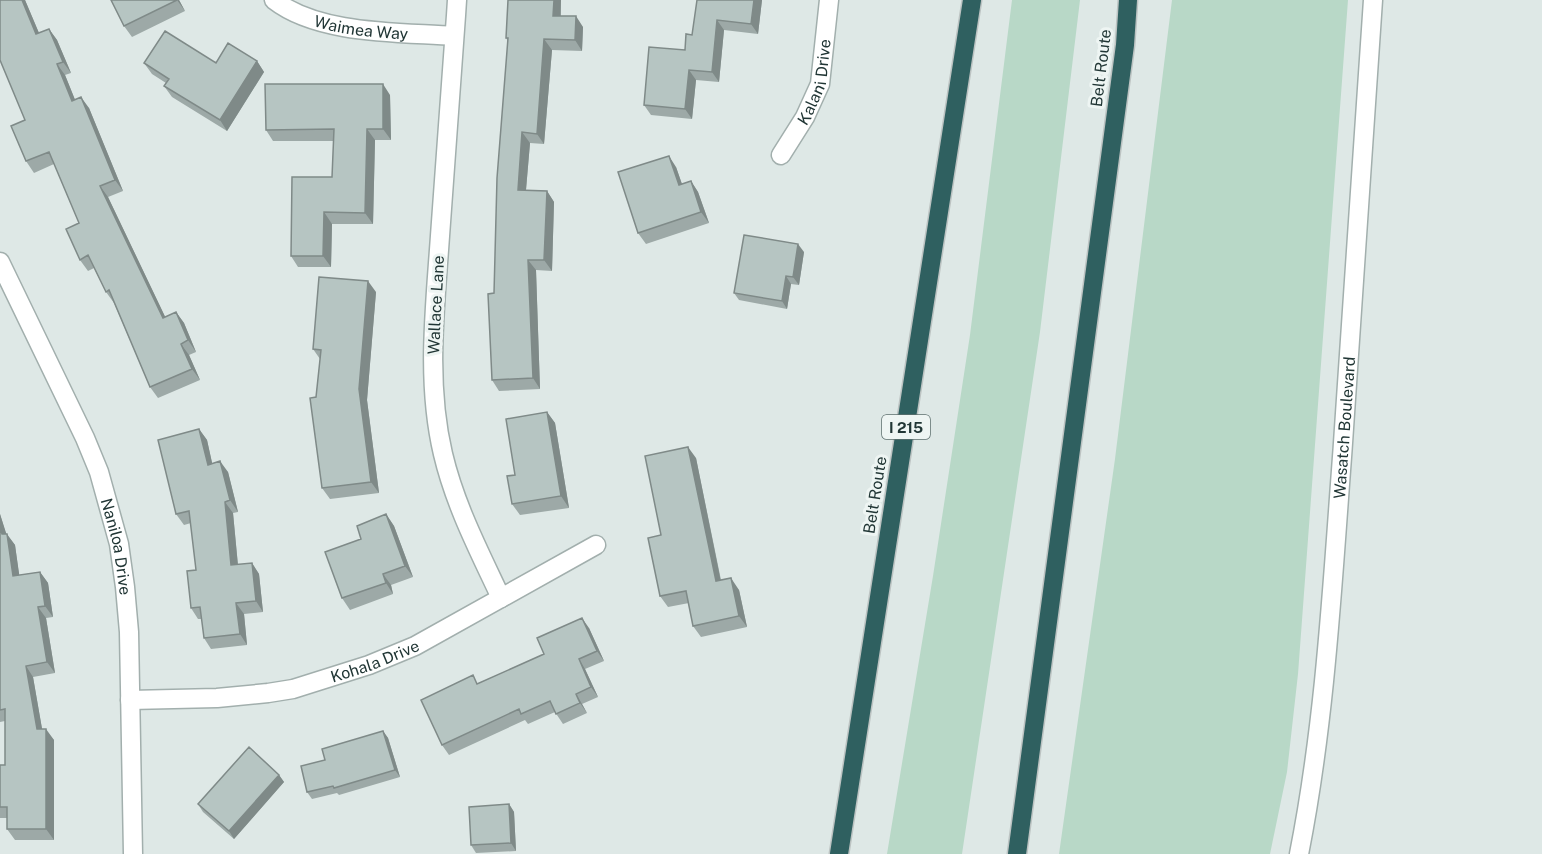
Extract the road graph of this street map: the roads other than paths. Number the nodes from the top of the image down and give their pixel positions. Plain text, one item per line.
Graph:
1 (274, 0) edge
2 (457, 0) edge
3 (829, 0) edge
4 (972, 0) edge
5 (1128, 0) edge
6 (1373, 0) edge
7 (454, 36) junction
8 (781, 155) dead end
9 (0, 262) edge
10 (596, 545) dead end
11 (501, 598) junction
12 (130, 700) junction
13 (133, 854) edge
14 (839, 854) edge
15 (1017, 854) edge
16 (1299, 854) edge

1 - 7 street, Waimea Way
2 - 7 street, Wallace Lane
3 - 8 street, Kalani Drive
4 - 14 highway, Belt Route / I 215
5 - 15 highway, Belt Route
6 - 16 street, Wasatch Boulevard
7 - 11 street, Wallace Lane
9 - 12 street, Naniloa Drive
10 - 11 street, Kohala Drive
11 - 12 street, Kohala Drive
12 - 13 street, Naniloa Drive

